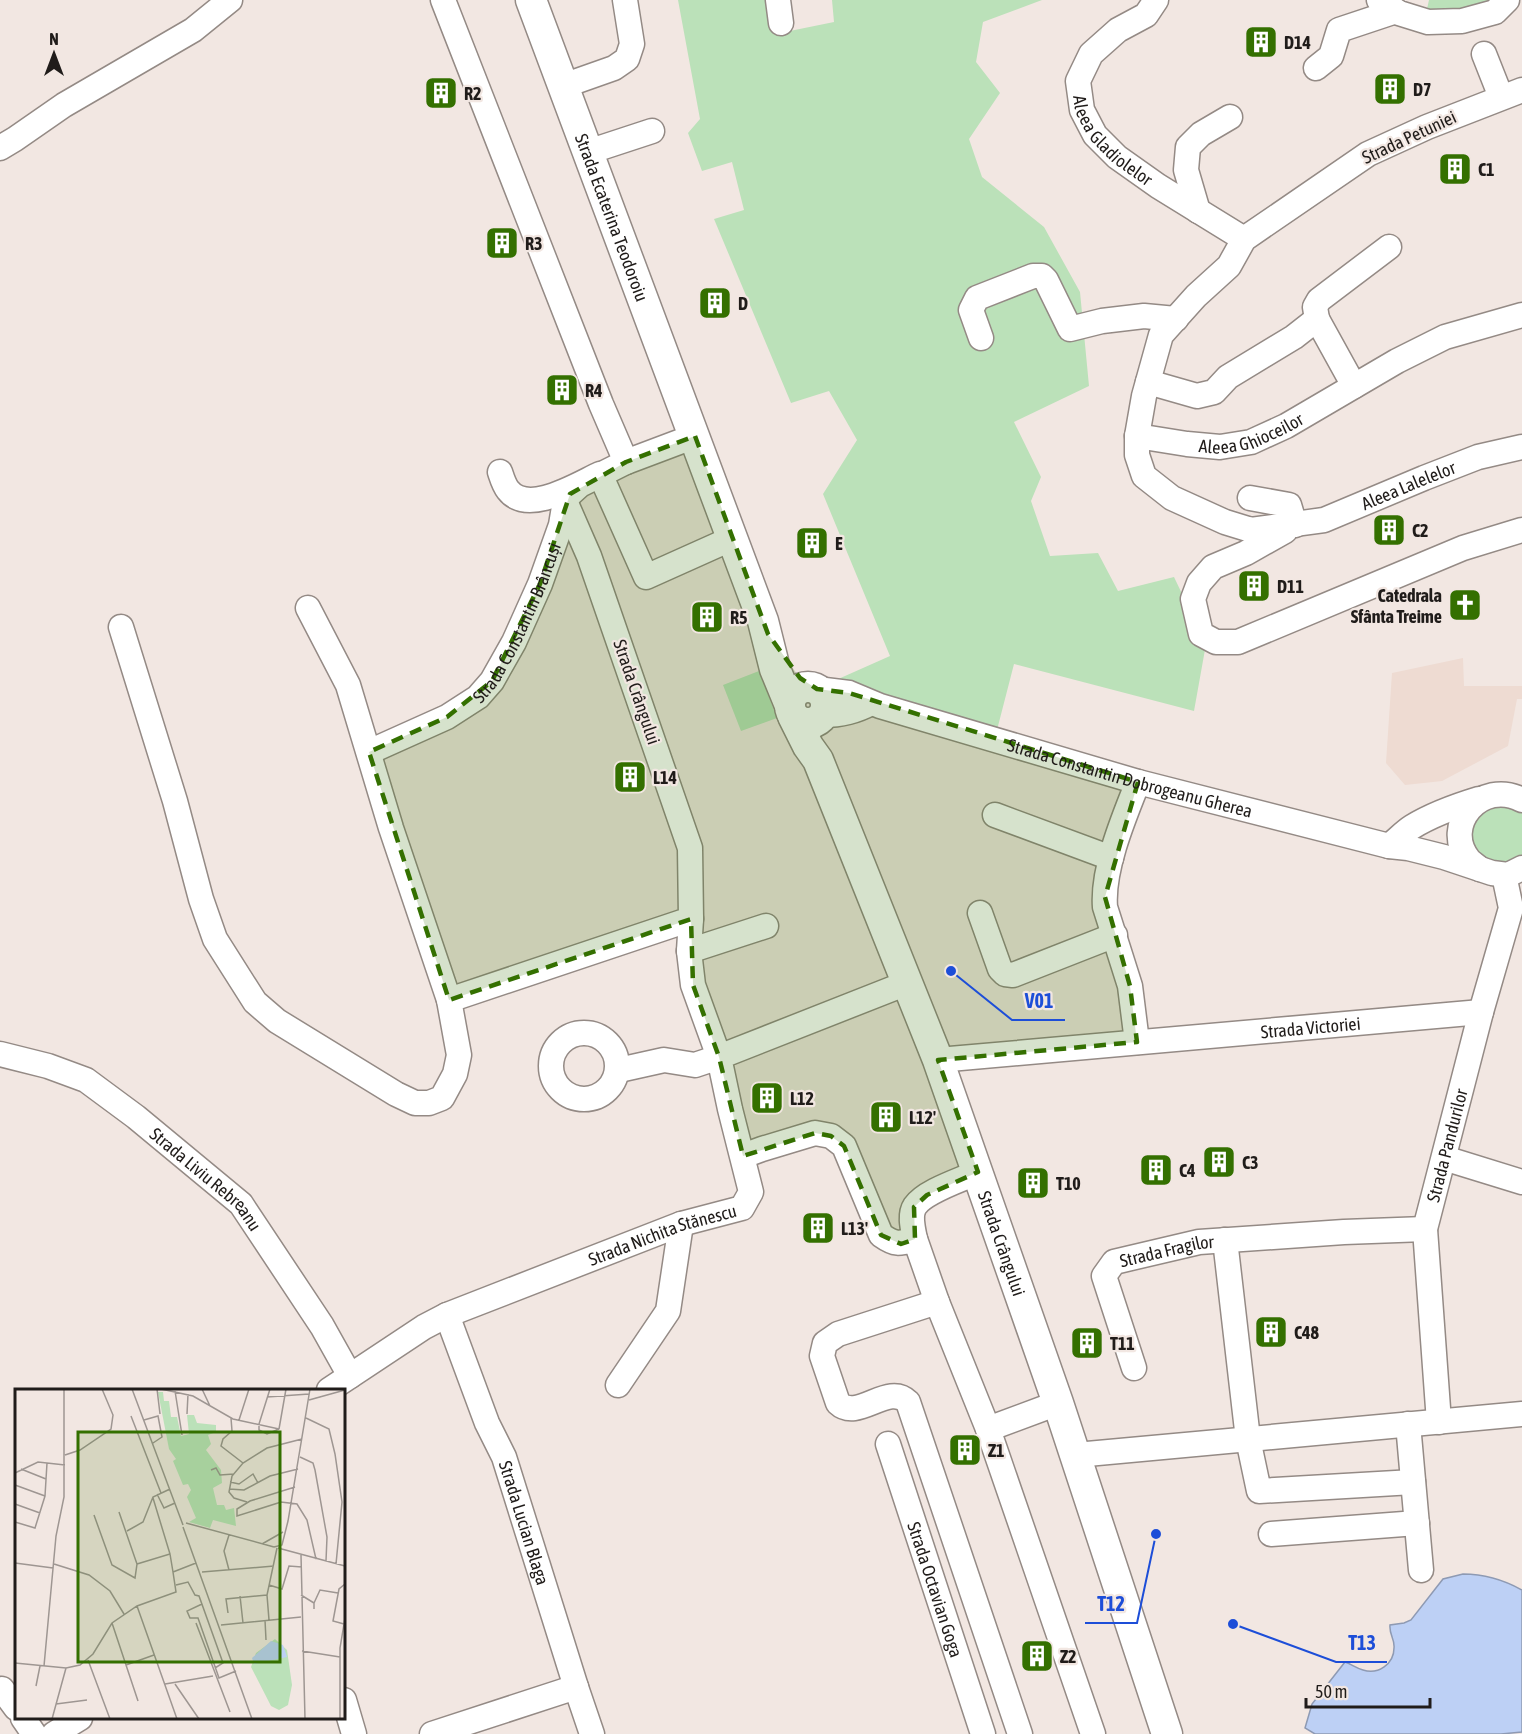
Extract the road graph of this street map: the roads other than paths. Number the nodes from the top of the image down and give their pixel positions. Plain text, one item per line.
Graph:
1 (230, 0) edge
2 (443, 0) edge
3 (531, 0) edge
4 (626, 0) edge
5 (1156, 0) edge
6 (1507, 0) edge
7 (1387, 5) edge
8 (1484, 54) dead end
9 (1316, 68) dead end
10 (563, 86) junction
11 (1512, 93) edge
12 (1230, 117) dead end
13 (652, 131) dead end
14 (0, 148) edge
15 (588, 152) junction
16 (1198, 211) junction
17 (1244, 239) junction
18 (1389, 247) dead end
19 (1522, 315) edge
20 (1176, 319) junction
21 (1317, 319) junction
22 (981, 338) dead end
23 (1148, 382) junction
24 (1354, 386) junction
25 (695, 436) junction
26 (1137, 436) junction
27 (1522, 447) edge
28 (626, 462) junction
29 (500, 472) dead end
30 (600, 474) junction
31 (1250, 498) dead end
32 (565, 501) junction
33 (1295, 525) junction
34 (1522, 530) edge
35 (732, 538) junction
36 (308, 608) dead end
37 (121, 627) dead end
38 (809, 705) junction
39 (369, 752) junction
40 (1138, 782) junction
41 (1522, 782) edge
42 (1491, 795) junction
43 (1522, 800) edge
44 (995, 815) dead end
45 (1389, 846) junction
46 (1112, 858) junction
47 (1480, 869) junction
48 (1514, 876) edge
49 (980, 913) dead end
50 (691, 920) junction
51 (766, 926) dead end
52 (1115, 936) junction
53 (689, 951) junction
54 (908, 983) junction
55 (449, 1000) junction
56 (1481, 1012) junction
57 (1137, 1042) junction
58 (0, 1054) edge
59 (719, 1057) junction
60 (938, 1060) junction
61 (619, 1070) dead end
62 (743, 1156) junction
63 (1444, 1158) junction
64 (978, 1172) junction
65 (1522, 1182) edge
66 (681, 1224) junction
67 (1425, 1229) junction
68 (915, 1239) junction
69 (1225, 1240) junction
70 (937, 1302) junction
71 (447, 1315) junction
72 (1134, 1368) dead end
73 (350, 1376) junction
74 (618, 1385) dead end
75 (330, 1389) edge
76 (1058, 1403) junction
77 (1522, 1414) edge
78 (1439, 1422) junction
79 (1407, 1424) junction
80 (988, 1429) junction
81 (1248, 1439) junction
82 (888, 1444) dead end
83 (1076, 1455) junction
84 (1413, 1482) junction
85 (1417, 1523) junction
86 (1271, 1534) dead end
87 (1421, 1569) dead end
88 (576, 1687) junction
89 (2, 1689) dead end
90 (345, 1703) edge
91 (15, 1707) edge
92 (25, 1719) edge
93 (81, 1724) edge
94 (34, 1734) edge
95 (54, 1734) edge
96 (354, 1734) edge
97 (432, 1734) edge
98 (592, 1734) edge
99 (983, 1734) edge
100 (1020, 1734) edge
101 (1093, 1734) edge
102 (1167, 1734) edge

1 - 14 street
2 - 28 street
3 - 10 main road, Strada Ecaterina Teodoroiu
4 - 10 street
5 - 16 street, Aleea Gladiolelor
6 - 7 street
7 - 9 street
8 - 11 street
10 - 15 main road, Strada Ecaterina Teodoroiu
11 - 17 street, Strada Petuniei
12 - 16 street, Aleea Gladiolelor
13 - 15 street
15 - 25 main road, Strada Ecaterina Teodoroiu
16 - 17 street, Aleea Gladiolelor
17 - 20 street
18 - 21 street
19 - 24 street, Aleea Ghioceilor
20 - 22 street
20 - 23 street
21 - 23 street
21 - 24 street
23 - 26 street
24 - 26 street, Aleea Ghioceilor
25 - 28 street
25 - 35 main road, Strada Ecaterina Teodoroiu
26 - 33 street
27 - 33 street, Aleea Lalelelor
28 - 30 street
29 - 30 street
30 - 32 street
30 - 35 street
31 - 33 street
32 - 39 street, Strada Constantin Brâncuși
32 - 50 street, Strada Crângului
33 - 34 street
35 - 38 main road, Strada Ecaterina Teodoroiu
36 - 39 street
37 - 55 street
38 - 40 street, Strada Constantin Dobrogeanu Gherea
38 - 54 main road, Strada Crângului
39 - 55 street
40 - 45 street, Strada Constantin Dobrogeanu Gherea
40 - 46 street
41 - 42 street
42 - 43 street
42 - 45 street
42 - 47 street
44 - 46 street
45 - 47 street, Strada Constantin Dobrogeanu Gherea
46 - 52 street
47 - 48 street, Strada Constantin Dobrogeanu Gherea
48 - 56 street, Strada Pandurilor
49 - 52 street
50 - 53 street, Strada Crângului
50 - 55 street
51 - 53 street
52 - 57 street
53 - 59 street, Strada Nichita Stănescu
54 - 59 street
54 - 60 main road, Strada Crângului
56 - 57 street, Strada Victoriei
56 - 63 street, Strada Pandurilor
57 - 60 street, Strada Victoriei
58 - 73 street, Strada Liviu Rebreanu
59 - 61 street
59 - 62 street, Strada Nichita Stănescu
60 - 64 main road, Strada Crângului
62 - 66 street, Strada Nichita Stănescu
62 - 68 street
63 - 65 street
63 - 67 street, Strada Pandurilor
64 - 68 street
64 - 76 main road, Strada Crângului
66 - 71 street, Strada Nichita Stănescu
66 - 74 street
67 - 69 street, Strada Fragilor
67 - 78 street, Strada Pandurilor
68 - 70 street
69 - 72 street, Strada Fragilor
69 - 81 street, Strada Fragilor
70 - 80 street
70 - 100 street
71 - 73 street, Strada Nichita Stănescu
71 - 88 street, Strada Lucian Blaga
73 - 75 street, Strada Nichita Stănescu
76 - 80 street
76 - 83 main road, Strada Crângului
77 - 78 street
78 - 79 street
79 - 81 street
79 - 84 street
80 - 101 street
81 - 83 street
81 - 84 street, Strada Fragilor
82 - 99 street, Strada Octavian Goga
83 - 102 main road, Strada Crângului
84 - 85 street
85 - 86 street
85 - 87 street
88 - 97 street
88 - 98 street, Strada Lucian Blaga
89 - 91 street
90 - 96 street
92 - 94 street
93 - 95 street

